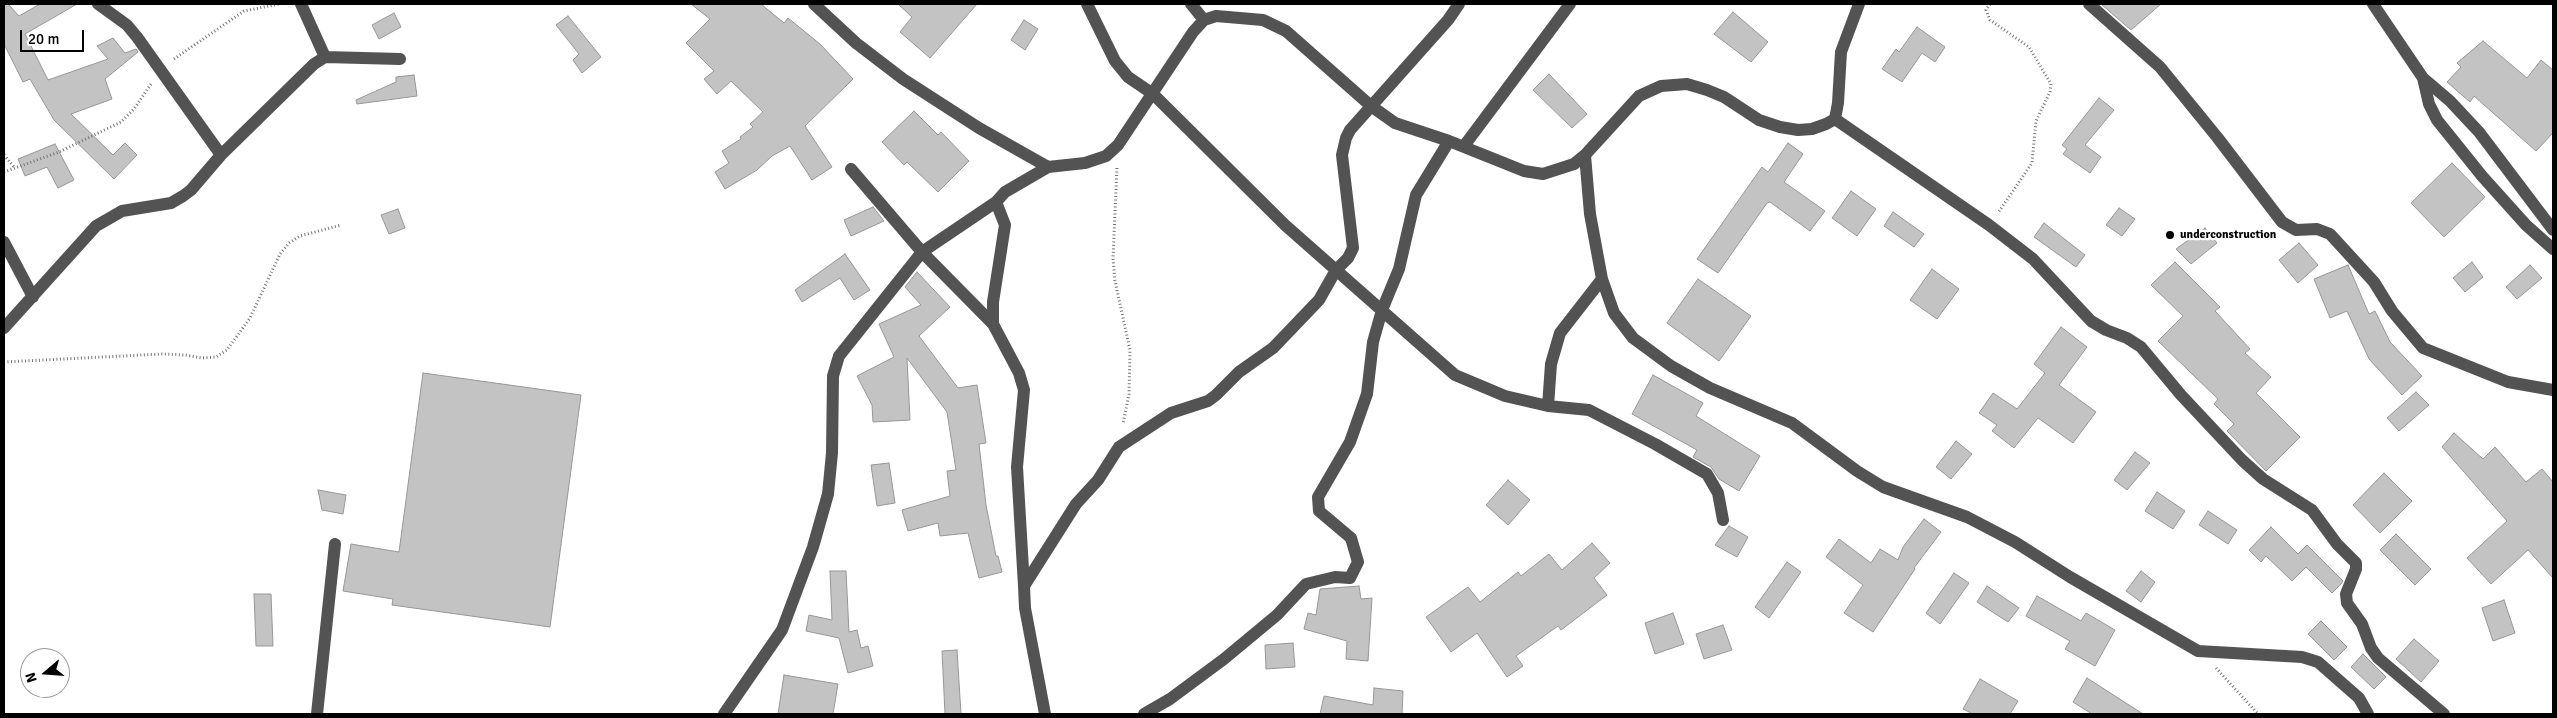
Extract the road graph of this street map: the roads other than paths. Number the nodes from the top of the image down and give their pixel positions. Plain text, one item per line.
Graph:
1 (98, 4) edge
2 (301, 4) edge
3 (814, 4) edge
4 (1087, 4) edge
5 (1191, 4) edge
6 (1459, 4) edge
7 (1570, 4) edge
8 (1859, 4) edge
9 (2089, 4) edge
10 (2373, 4) edge
11 (1204, 20) junction
12 (325, 57) junction
13 (400, 59) dead end
14 (2423, 78) junction
15 (1153, 94) junction
16 (1372, 106) junction
17 (1835, 119) junction
18 (1449, 140) junction
19 (1464, 146) junction
20 (221, 154) junction
21 (1585, 156) junction
22 (1048, 167) junction
23 (851, 169) dead end
24 (996, 202) junction
25 (2553, 230) edge
26 (4, 242) edge
27 (2553, 249) edge
28 (922, 252) junction
29 (1336, 270) junction
30 (1602, 279) junction
31 (33, 297) junction
32 (1382, 310) junction
33 (992, 324) junction
34 (4, 328) edge
35 (2553, 390) edge
36 (1548, 406) junction
37 (1723, 520) dead end
38 (335, 544) dead end
39 (1024, 586) junction
40 (317, 714) edge
41 (724, 714) edge
42 (1046, 714) edge
43 (1144, 714) edge
44 (2368, 714) edge
45 (2444, 714) edge

1 - 20 street
2 - 12 street
3 - 22 street
4 - 15 street
5 - 11 street
6 - 16 street
7 - 19 street
8 - 17 street
9 - 35 street
10 - 14 street
11 - 15 street
11 - 16 street
12 - 13 street
12 - 20 street
14 - 25 street
14 - 27 street
15 - 22 street
15 - 29 street
16 - 18 street
16 - 29 street
17 - 21 street
17 - 45 street
18 - 19 street
18 - 32 street
19 - 21 street
20 - 31 street
21 - 30 street
22 - 24 street
23 - 28 street
24 - 28 street
24 - 33 street
26 - 31 street
28 - 33 street
28 - 41 street
29 - 32 street
29 - 39 street
30 - 36 street
30 - 44 street
31 - 34 street
32 - 36 street
32 - 43 street
33 - 39 street
36 - 37 street
38 - 40 street
39 - 42 street

